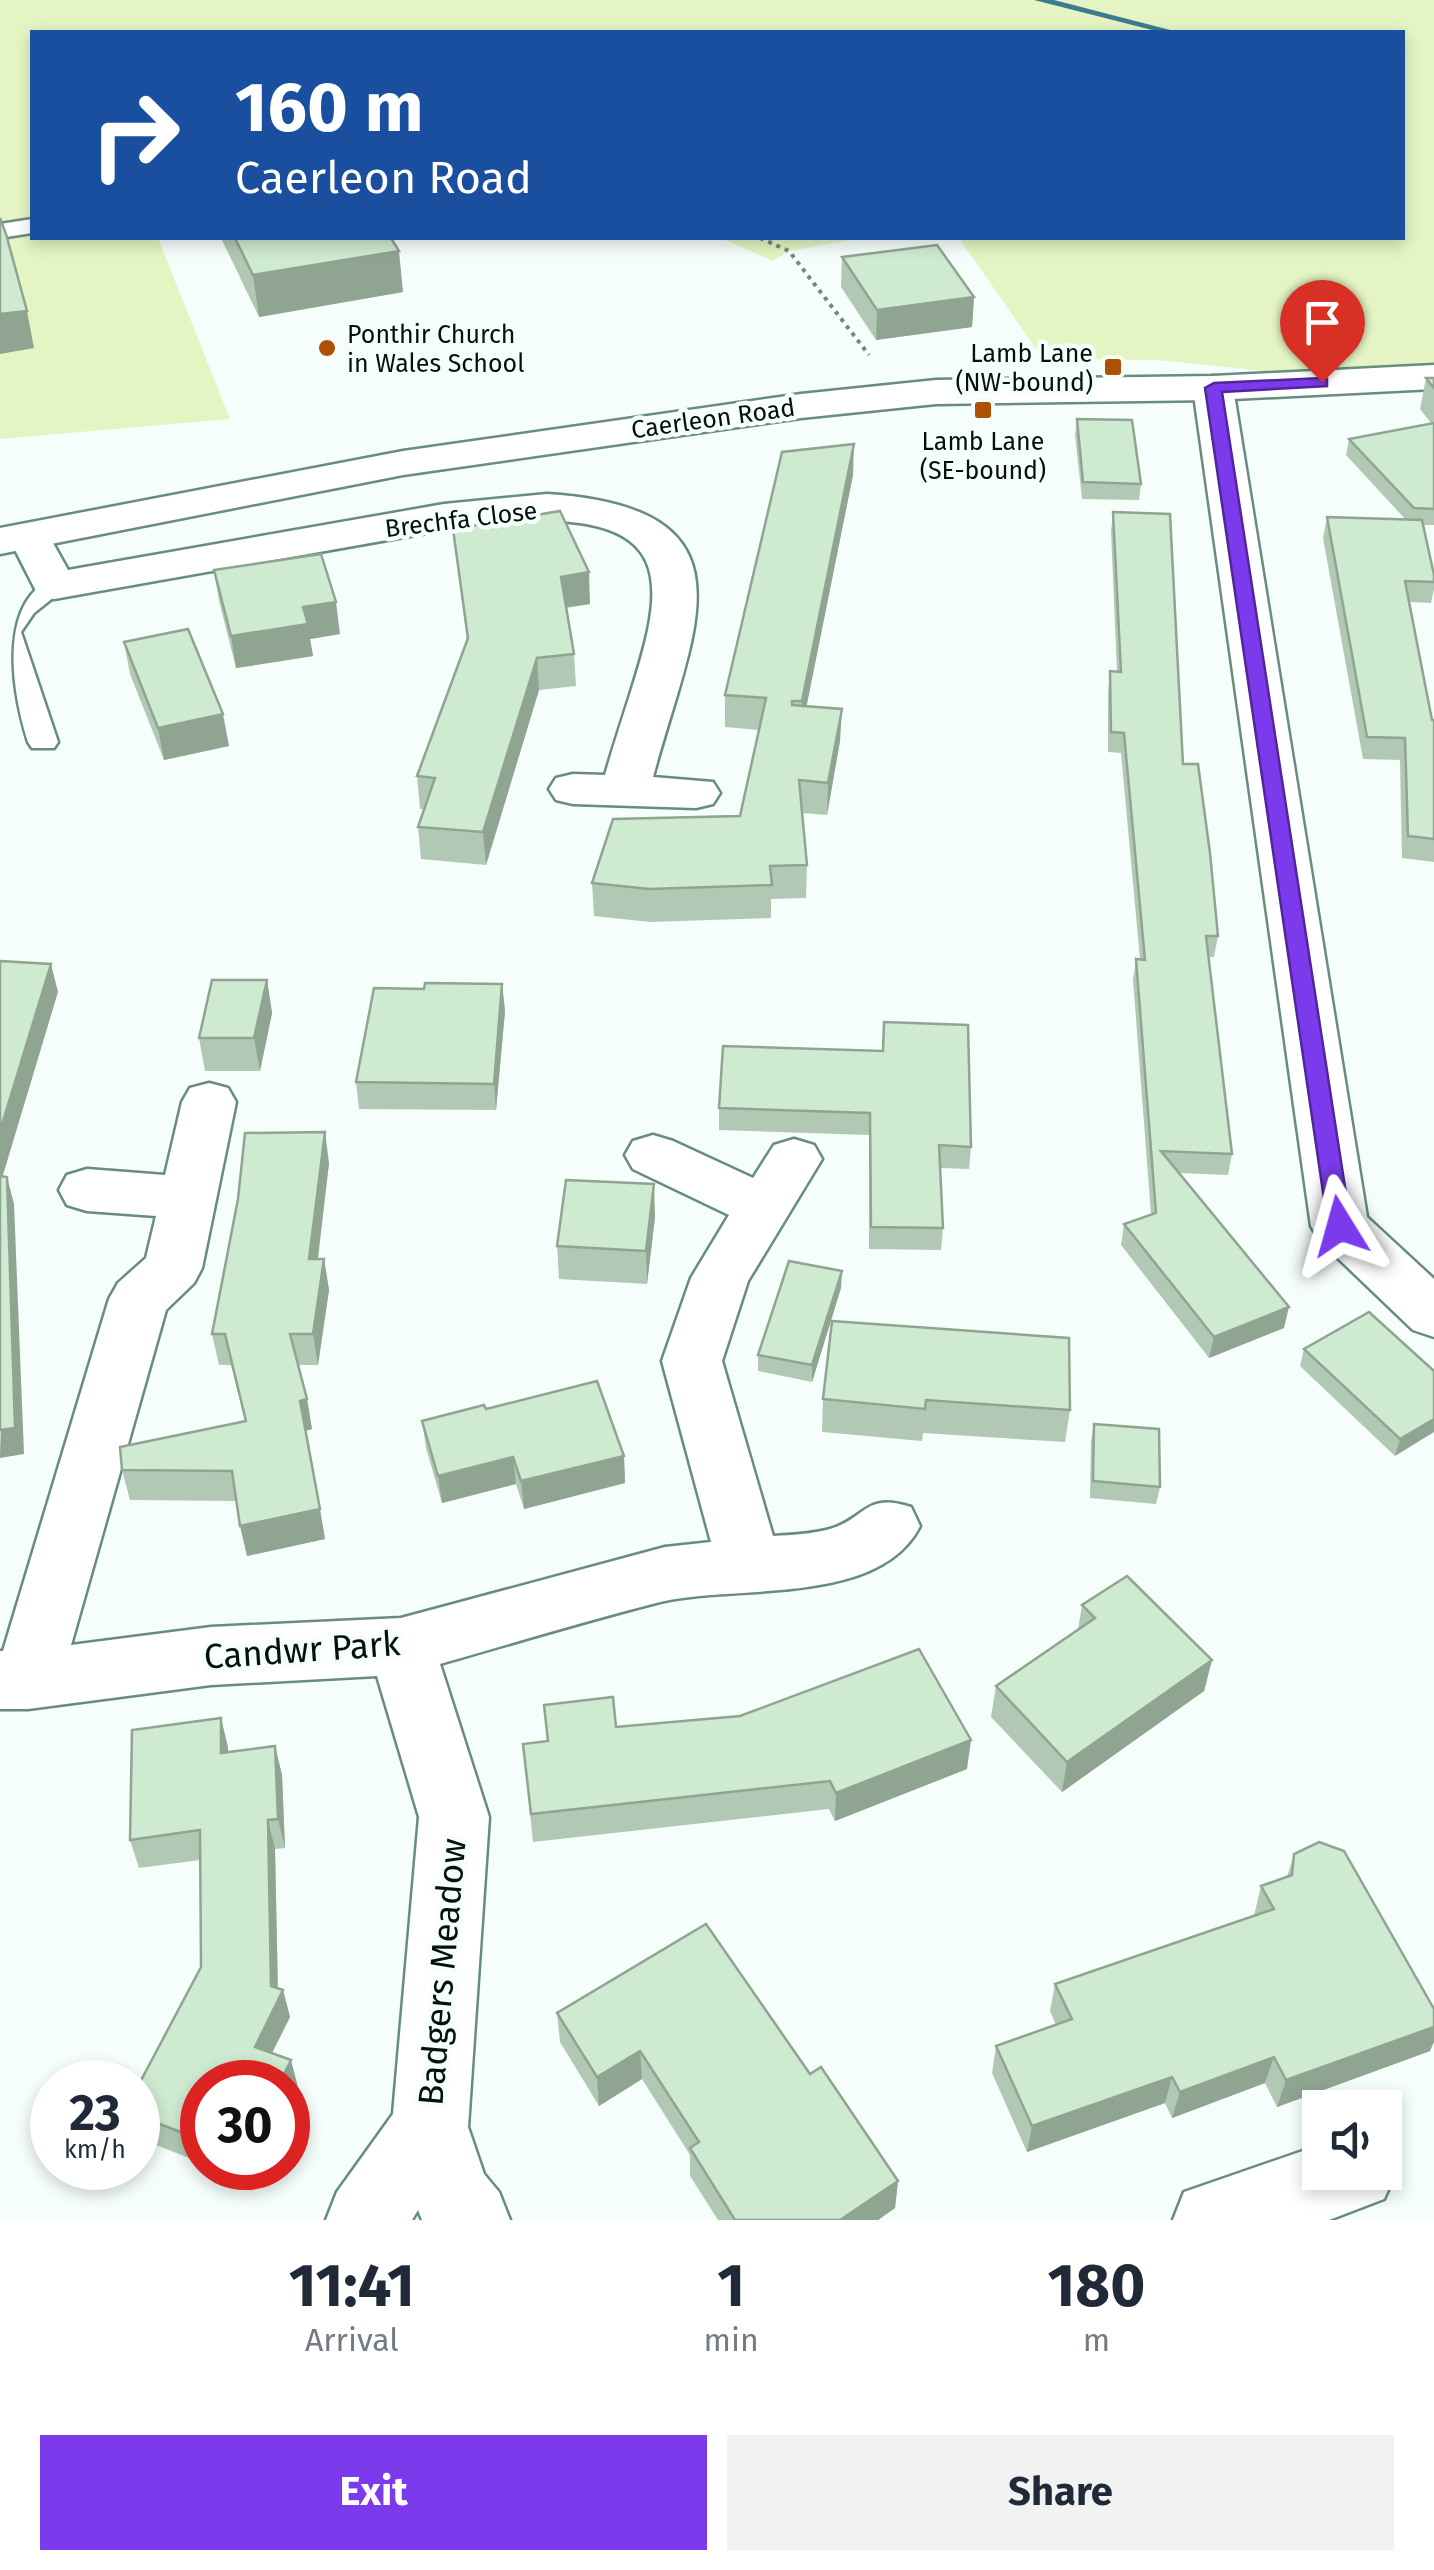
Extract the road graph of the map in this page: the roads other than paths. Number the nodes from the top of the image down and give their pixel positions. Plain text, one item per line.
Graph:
1 (30, 226) edge
2 (0, 231) edge
3 (1434, 377) edge
4 (1214, 388) junction
5 (14, 538) edge
6 (54, 586) junction
7 (7, 618) edge
8 (43, 742) dead end
9 (573, 790) dead end
10 (624, 791) junction
11 (696, 793) dead end
12 (208, 1102) dead end
13 (653, 1155) dead end
14 (86, 1190) dead end
15 (188, 1197) junction
16 (1434, 1314) edge
17 (888, 1526) dead end
18 (749, 1565) junction
19 (401, 1646) junction
20 (14, 1680) edge
21 (430, 2127) junction
22 (1303, 2190) edge
23 (366, 2220) edge
24 (470, 2220) edge
25 (1212, 2220) edge

1 - 2 lane
3 - 4 street, Caerleon Road
4 - 5 street, Caerleon Road
4 - 16 street
5 - 6 street
6 - 7 lane
6 - 10 street, Brechfa Close
7 - 8 lane
9 - 10 street
10 - 11 street
12 - 15 street, Candwr Park
13 - 18 street
14 - 15 street
15 - 20 street, Candwr Park
17 - 18 street, Candwr Park
18 - 19 street, Candwr Park
19 - 20 street, Candwr Park
19 - 21 street, Badgers Meadow
21 - 23 street, Badgers Meadow
21 - 24 street, Badgers Meadow
22 - 25 street

